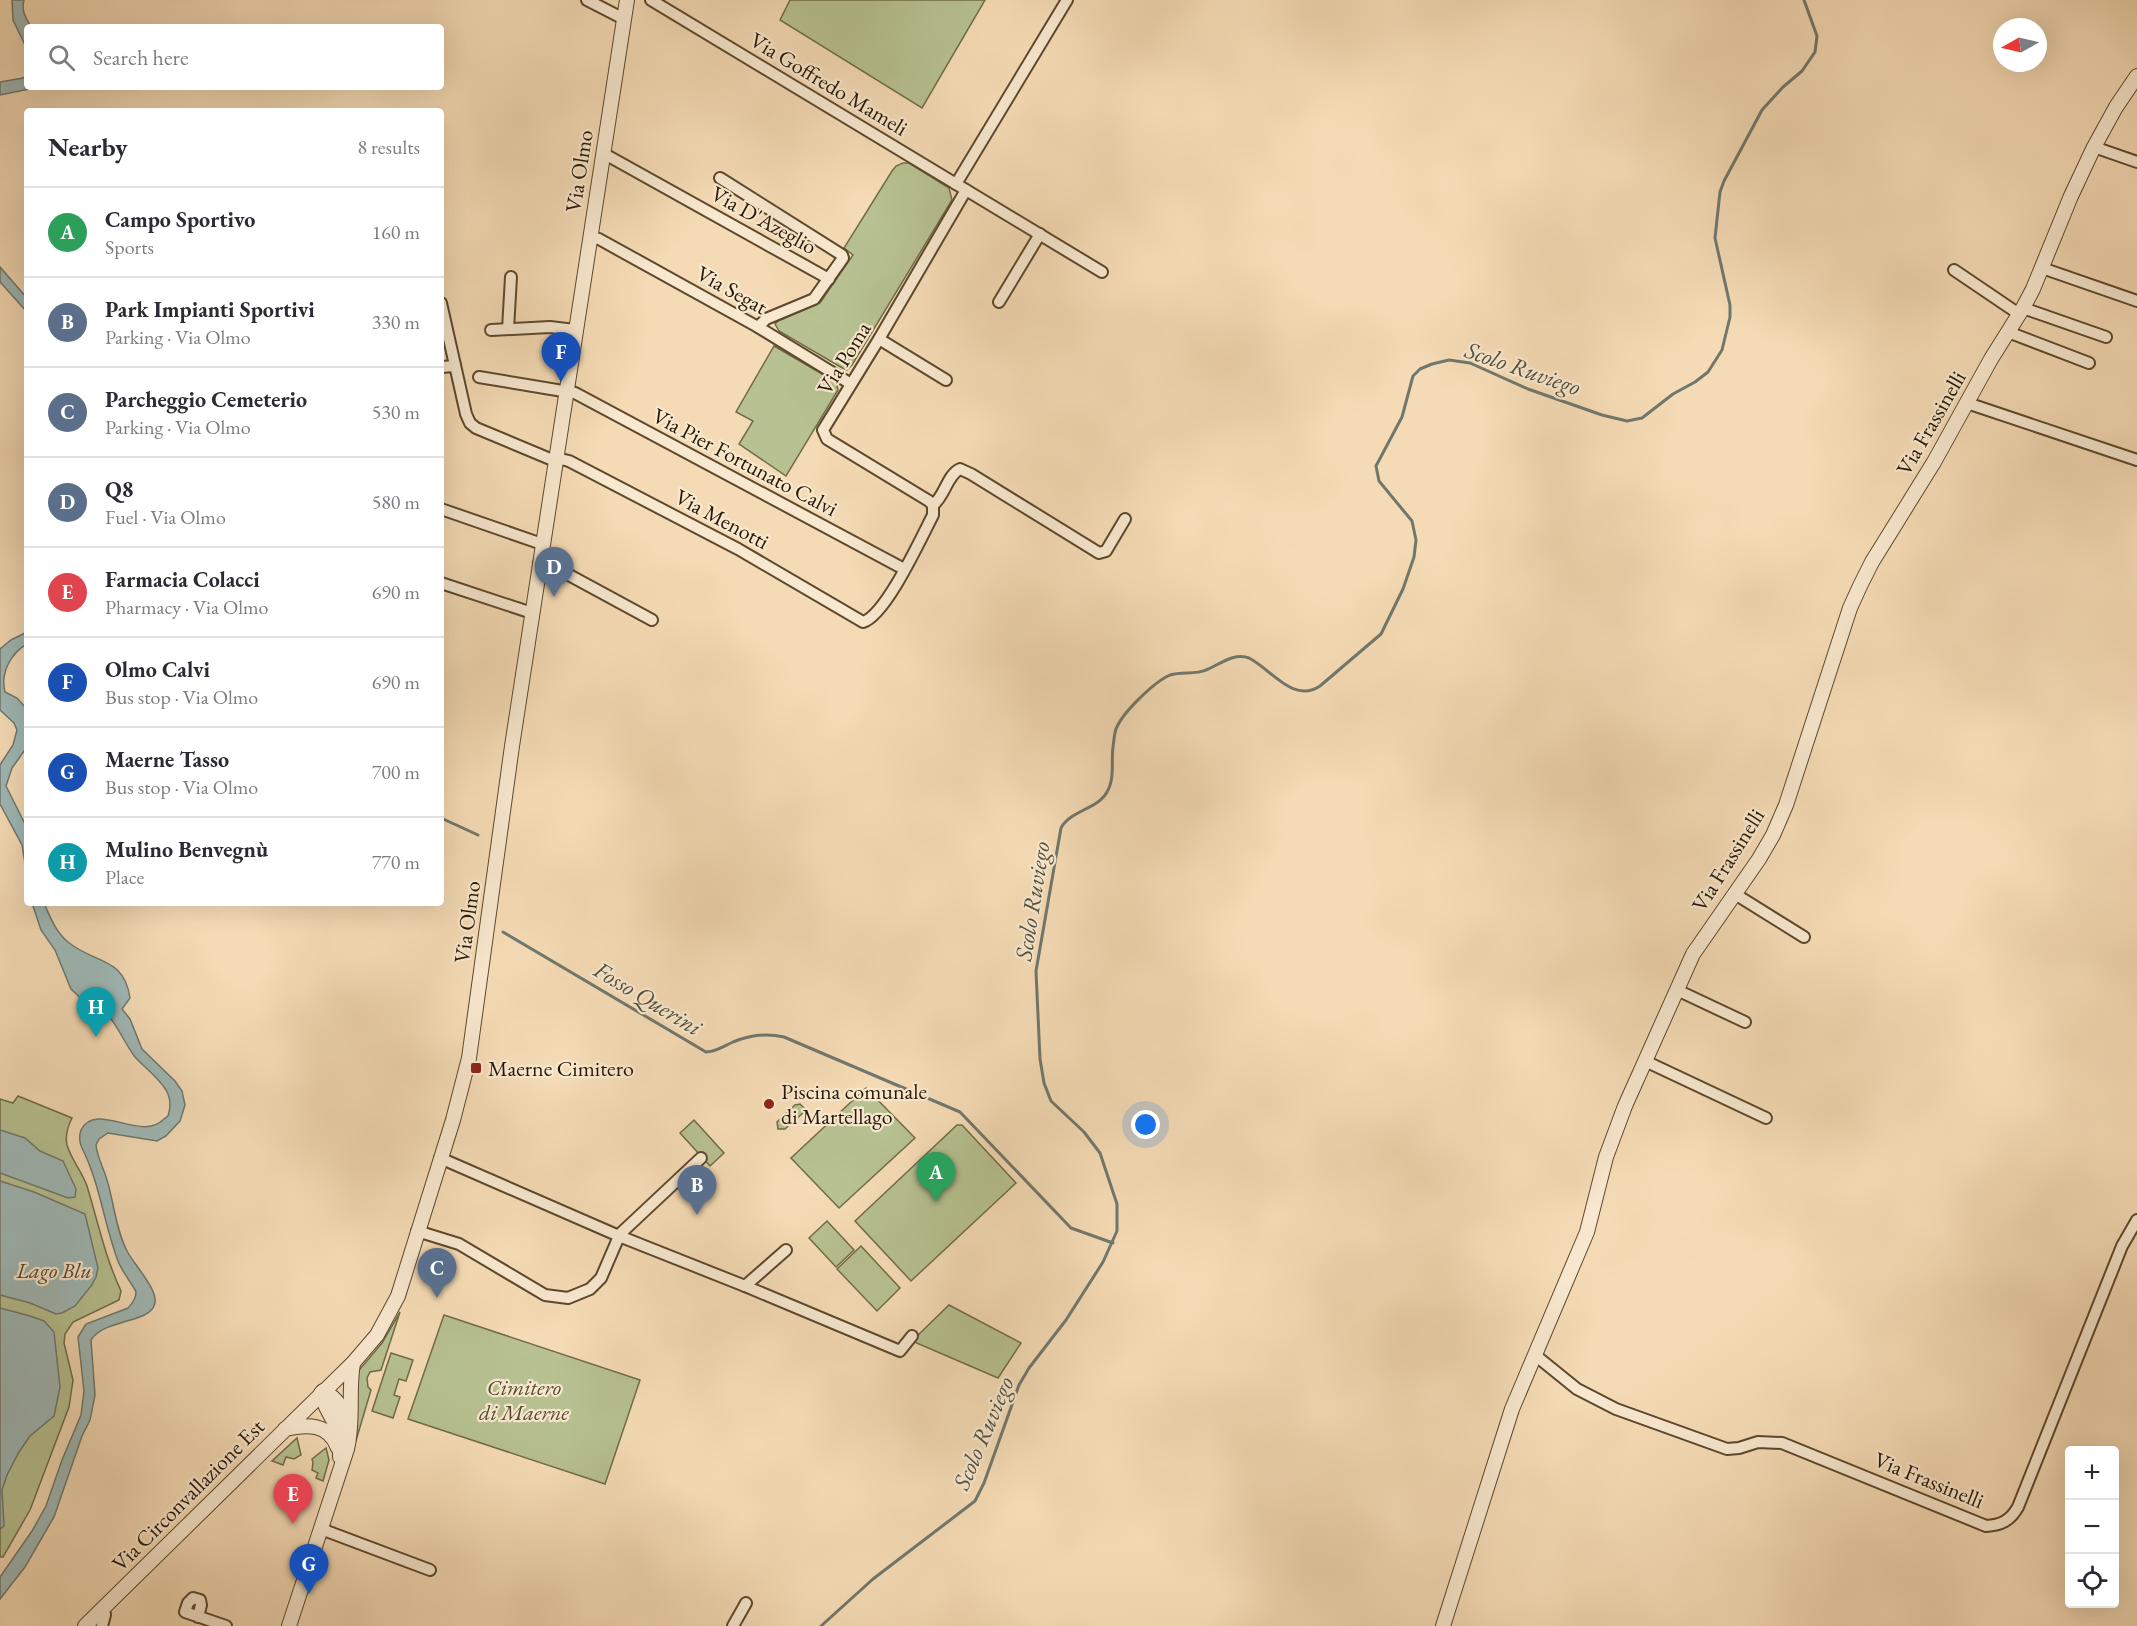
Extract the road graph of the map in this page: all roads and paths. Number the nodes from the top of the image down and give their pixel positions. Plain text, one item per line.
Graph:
1 (587, 0) edge
2 (627, 0) edge
3 (651, 0) edge
4 (1067, 0) edge
5 (624, 19) junction
6 (2137, 76) edge
7 (2094, 147) junction
8 (603, 155) junction
9 (2137, 162) edge
10 (720, 178) dead end
11 (961, 187) junction
12 (1040, 234) junction
13 (590, 237) junction
14 (2042, 268) junction
15 (1953, 270) dead end
16 (1102, 272) dead end
17 (511, 277) dead end
18 (829, 279) junction
19 (2137, 301) edge
20 (999, 302) dead end
21 (2021, 311) junction
22 (444, 316) edge
23 (758, 327) junction
24 (508, 329) junction
25 (491, 330) dead end
26 (576, 330) junction
27 (2008, 332) junction
28 (2106, 337) dead end
29 (879, 339) junction
30 (2090, 363) dead end
31 (455, 366) junction
32 (444, 367) edge
33 (478, 377) dead end
34 (946, 380) dead end
35 (851, 384) junction
36 (566, 391) junction
37 (1967, 404) junction
38 (556, 460) junction
39 (2137, 460) edge
40 (933, 505) junction
41 (444, 510) edge
42 (1125, 519) dead end
43 (542, 544) junction
44 (539, 563) junction
45 (904, 569) junction
46 (444, 584) edge
47 (532, 613) junction
48 (652, 620) dead end
49 (1735, 894) junction
50 (1804, 937) dead end
51 (1677, 990) junction
52 (1745, 1022) dead end
53 (1645, 1061) junction
54 (1766, 1118) dead end
55 (440, 1158) junction
56 (701, 1158) dead end
57 (2137, 1220) edge
58 (417, 1231) junction
59 (619, 1236) junction
60 (786, 1250) dead end
61 (745, 1286) junction
62 (912, 1336) dead end
63 (1535, 1355) junction
64 (353, 1363) junction
65 (322, 1392) junction
66 (285, 1429) junction
67 (351, 1430) junction
68 (340, 1453) junction
69 (340, 1468) junction
70 (321, 1529) junction
71 (430, 1570) dead end
72 (746, 1603) dead end
73 (104, 1608) junction
74 (198, 1617) dead end
75 (293, 1625) edge
76 (86, 1626) edge
77 (102, 1626) edge
78 (226, 1626) edge
79 (734, 1626) edge
80 (1443, 1626) edge

1 - 5 street
2 - 5 street, Via Olmo
3 - 11 street, Via Goffredo Mameli
4 - 11 street, Via Poma
5 - 8 street, Via Olmo
6 - 7 street, Via Frassinelli
7 - 9 street
7 - 14 street, Via Frassinelli
8 - 13 street, Via Olmo
8 - 18 street, Via D'Azeglio
10 - 18 street
11 - 12 street, Via Goffredo Mameli
11 - 29 street, Via Poma
12 - 16 street, Via Goffredo Mameli
12 - 20 street
13 - 23 street, Via Segat
13 - 26 street, Via Olmo
14 - 19 street
14 - 21 street, Via Frassinelli
15 - 21 street
17 - 24 street
18 - 23 street, Via D'Azeglio
21 - 27 street, Via Frassinelli
21 - 28 street
22 - 31 street
23 - 35 street, Via Segat
24 - 25 street
24 - 26 street
26 - 36 street, Via Olmo
27 - 30 street
27 - 37 street, Via Frassinelli
29 - 34 street
29 - 35 street, Via Poma
31 - 32 street
31 - 38 street, Via Menotti
33 - 36 street
35 - 40 street, Via Poma
36 - 38 street, Via Olmo
36 - 45 street, Via Pier Fortunato Calvi
37 - 39 street
37 - 49 street, Via Frassinelli
38 - 43 street, Via Olmo
38 - 45 street, Via Menotti
40 - 42 street
40 - 45 street
41 - 43 street
43 - 44 street, Via Olmo
44 - 47 street, Via Olmo
44 - 48 street
46 - 47 street
47 - 55 street, Via Olmo
49 - 50 street
49 - 51 street, Via Frassinelli
51 - 52 street
51 - 53 street, Via Frassinelli
53 - 54 street
53 - 63 street, Via Frassinelli
55 - 58 street, Via Olmo
55 - 59 street
56 - 59 street
57 - 63 street, Via Frassinelli
58 - 59 street
58 - 64 street, Via Olmo
59 - 61 street
60 - 61 street
61 - 62 street
63 - 80 street, Via Frassinelli
64 - 65 street, Via Olmo
64 - 67 street
65 - 66 street, Via Circonvallazione Est
65 - 67 street
65 - 68 street
66 - 68 street
66 - 73 street, Via Circonvallazione Est
67 - 69 street
68 - 69 street
69 - 70 street
70 - 71 street
70 - 75 street
72 - 79 street
73 - 76 street, Via Circonvallazione Est
73 - 77 street
74 - 78 street

